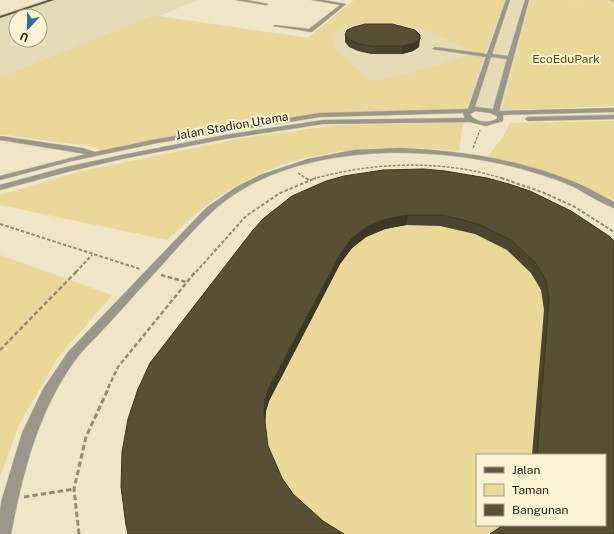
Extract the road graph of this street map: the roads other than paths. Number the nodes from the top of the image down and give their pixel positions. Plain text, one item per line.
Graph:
1 (52, 0) edge
2 (238, 0) edge
3 (314, 0) edge
4 (508, 0) edge
5 (527, 0) edge
6 (334, 1) edge
7 (266, 4) dead end
8 (0, 16) edge
9 (275, 26) dead end
10 (434, 49) dead end
11 (489, 56) junction
12 (510, 58) junction
13 (469, 110) junction
14 (614, 110) edge
15 (498, 115) junction
16 (363, 117) junction
17 (614, 118) edge
18 (471, 120) junction
19 (0, 138) edge
20 (95, 154) junction
21 (0, 178) edge
22 (0, 188) edge
23 (614, 205) edge
24 (3, 534) edge

1 - 8 main road
2 - 7 street
3 - 6 street
4 - 11 street
5 - 12 street
6 - 9 street
10 - 11 street
11 - 12 street
11 - 13 street
12 - 15 street
13 - 15 street, Jalan Stadion Utama
13 - 16 street, Jalan Stadion Utama
13 - 18 street
14 - 15 street
15 - 17 street
15 - 18 street, Jalan Stadion Utama
16 - 18 street, Jalan Stadion Utama
16 - 20 street, Jalan Stadion Utama
16 - 22 street, Jalan Stadion Utama
19 - 20 street
20 - 21 street, Jalan Stadion Utama
23 - 24 street

